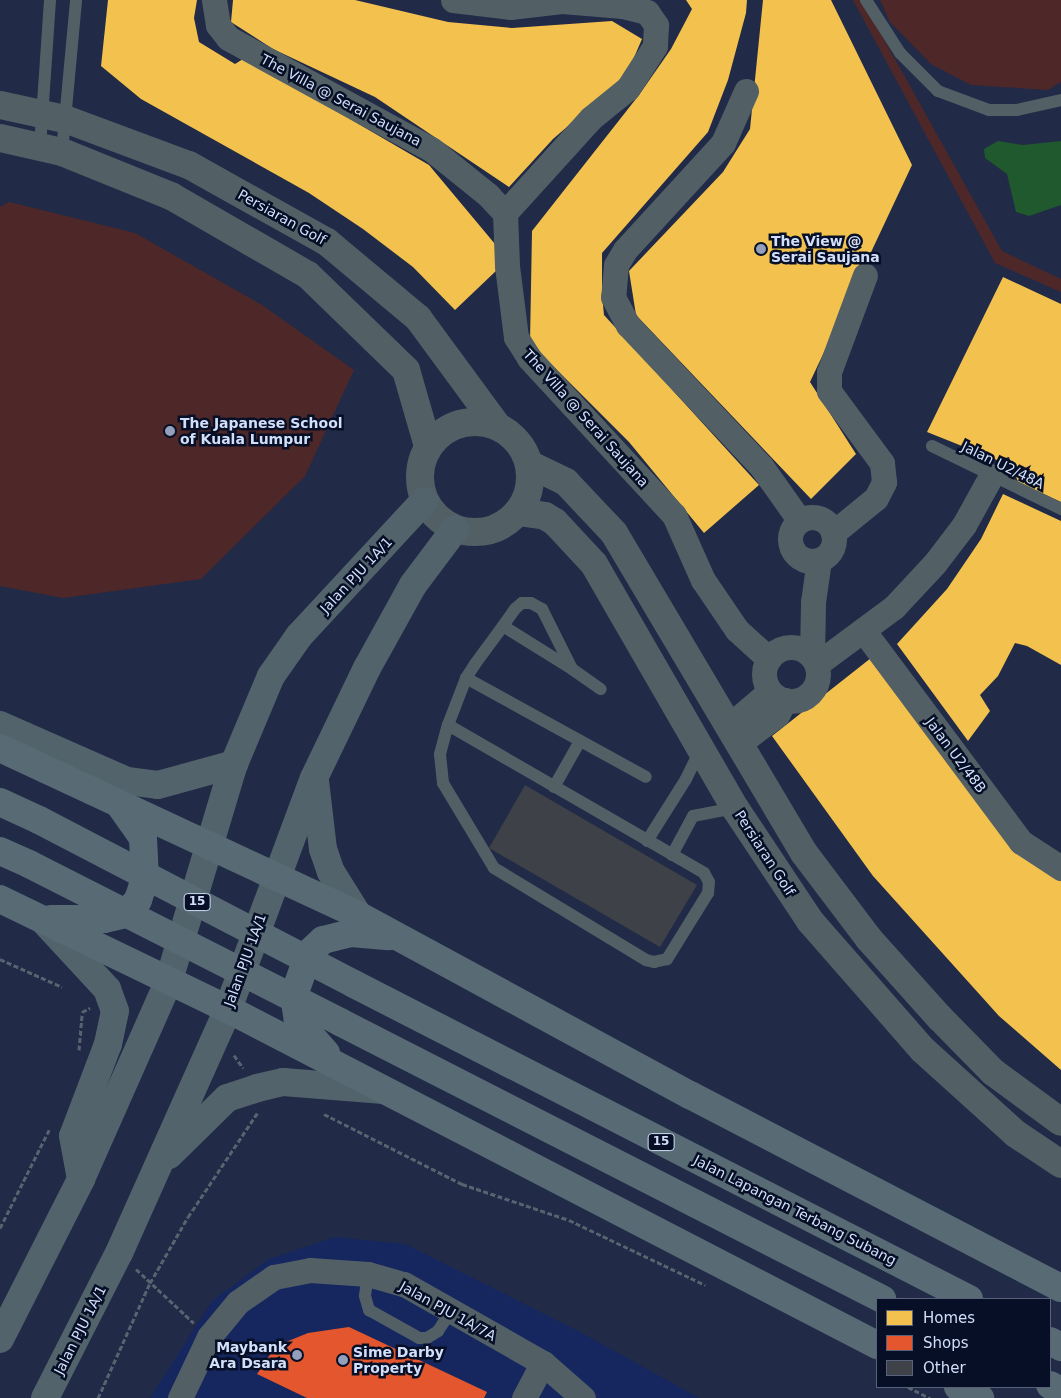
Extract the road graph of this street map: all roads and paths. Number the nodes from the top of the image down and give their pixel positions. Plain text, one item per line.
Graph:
1 (50, 0) edge
2 (76, 0) edge
3 (214, 0) edge
4 (453, 0) edge
5 (866, 0) edge
6 (746, 91) dead end
7 (1061, 100) edge
8 (0, 104) edge
9 (54, 116) junction
10 (0, 138) edge
11 (51, 150) junction
12 (505, 213) junction
13 (865, 275) dead end
14 (498, 427) junction
15 (428, 446) junction
16 (932, 446) dead end
17 (529, 464) junction
18 (990, 476) junction
19 (424, 501) junction
20 (1061, 509) edge
21 (518, 512) junction
22 (800, 521) junction
23 (454, 529) junction
24 (833, 533) junction
25 (812, 560) junction
26 (502, 626) junction
27 (863, 630) junction
28 (808, 656) junction
29 (768, 659) junction
30 (572, 669) junction
31 (466, 678) junction
32 (601, 688) dead end
33 (777, 695) junction
34 (0, 724) edge
35 (448, 725) junction
36 (733, 736) junction
37 (580, 741) junction
38 (701, 747) junction
39 (0, 748) edge
40 (234, 764) junction
41 (314, 778) junction
42 (646, 778) dead end
43 (554, 787) junction
44 (0, 802) edge
45 (118, 803) junction
46 (735, 808) junction
47 (647, 841) junction
48 (208, 845) junction
49 (0, 851) edge
50 (672, 854) junction
51 (1061, 868) edge
52 (276, 876) junction
53 (0, 899) edge
54 (358, 915) junction
55 (42, 919) junction
56 (399, 937) junction
57 (0, 959) edge
58 (169, 980) junction
59 (62, 987) dead end
60 (82, 1012) dead end
61 (940, 1018) junction
62 (223, 1021) junction
63 (923, 1050) junction
64 (78, 1054) dead end
65 (339, 1067) junction
66 (257, 1088) junction
67 (384, 1090) junction
68 (324, 1114) dead end
69 (1061, 1122) edge
70 (51, 1127) dead end
71 (1061, 1164) edge
72 (157, 1166) junction
73 (81, 1179) junction
74 (0, 1228) edge
75 (119, 1253) junction
76 (368, 1274) junction
77 (150, 1283) junction
78 (1061, 1288) edge
79 (714, 1290) dead end
80 (880, 1298) edge
81 (967, 1298) edge
82 (452, 1311) junction
83 (209, 1337) junction
84 (0, 1338) edge
85 (876, 1344) edge
86 (543, 1363) junction
87 (910, 1388) edge
88 (960, 1388) edge
89 (45, 1398) edge
90 (98, 1398) edge
91 (180, 1398) edge
92 (524, 1398) edge
93 (583, 1398) edge
94 (930, 1398) edge
95 (980, 1398) edge

1 - 9 lane
2 - 9 lane
3 - 12 street, The Villa @ Serai Saujana
4 - 12 street
5 - 7 lane
6 - 22 street
8 - 9 street, Persiaran Golf
9 - 11 lane
9 - 11 lane
9 - 14 street, Persiaran Golf
10 - 11 street
11 - 15 street
12 - 29 street, The Villa @ Serai Saujana
13 - 24 street
14 - 15 street
14 - 17 street
15 - 19 street
16 - 18 lane, Jalan U2/48A
17 - 21 street
17 - 36 street
18 - 20 lane, Jalan U2/48A
18 - 27 street
19 - 23 street
19 - 40 main road, Jalan PJU 1A/1
21 - 23 street
21 - 38 street, Persiaran Golf
22 - 24 street
22 - 25 street
23 - 41 main road, Jalan PJU 1A/1
24 - 25 street
25 - 28 street
26 - 30 lane
26 - 30 lane
26 - 31 lane
27 - 28 street
27 - 51 street, Jalan U2/48B
28 - 29 street
28 - 33 street
29 - 33 street
30 - 32 lane
31 - 35 lane
31 - 37 lane
33 - 36 street
34 - 40 main road
35 - 43 lane
35 - 50 lane
36 - 61 street
37 - 42 lane
37 - 43 lane
38 - 46 street, Persiaran Golf
38 - 47 lane
39 - 45 main road
40 - 48 main road, Jalan PJU 1A/1
41 - 52 main road, Jalan PJU 1A/1
41 - 54 main road
43 - 47 lane
44 - 81 main road, Jalan Lapangan Terbang Subang / 15, bridge
45 - 48 main road
45 - 55 main road
46 - 50 lane
46 - 63 street, Persiaran Golf
47 - 50 lane
48 - 52 main road
48 - 58 main road, Jalan PJU 1A/1
49 - 80 main road, bridge
52 - 54 main road
52 - 62 main road, Jalan PJU 1A/1
53 - 55 main road
54 - 56 main road
55 - 58 main road
55 - 73 main road
56 - 65 main road
56 - 78 main road
57 - 59 path
58 - 62 main road
58 - 73 main road, Jalan PJU 1A/1
60 - 64 path
61 - 63 street
61 - 69 street
62 - 65 main road
62 - 66 path
62 - 72 main road, Jalan PJU 1A/1
63 - 71 street, Persiaran Golf
65 - 67 main road
66 - 67 main road
66 - 72 main road
66 - 77 path
67 - 85 main road
68 - 79 path
70 - 74 path
72 - 75 main road, Jalan PJU 1A/1
73 - 84 main road, Jalan PJU 1A/1
75 - 77 path
75 - 89 main road, Jalan PJU 1A/1
76 - 82 street, Jalan PJU 1A/7A
76 - 82 lane
76 - 83 street, Jalan PJU 1A/7A
77 - 83 path
77 - 90 path
82 - 86 street, Jalan PJU 1A/7A
83 - 91 street, Jalan PJU 1A/7A
86 - 92 street
86 - 93 street, Jalan PJU 1A/7A
87 - 94 path
88 - 95 main road

